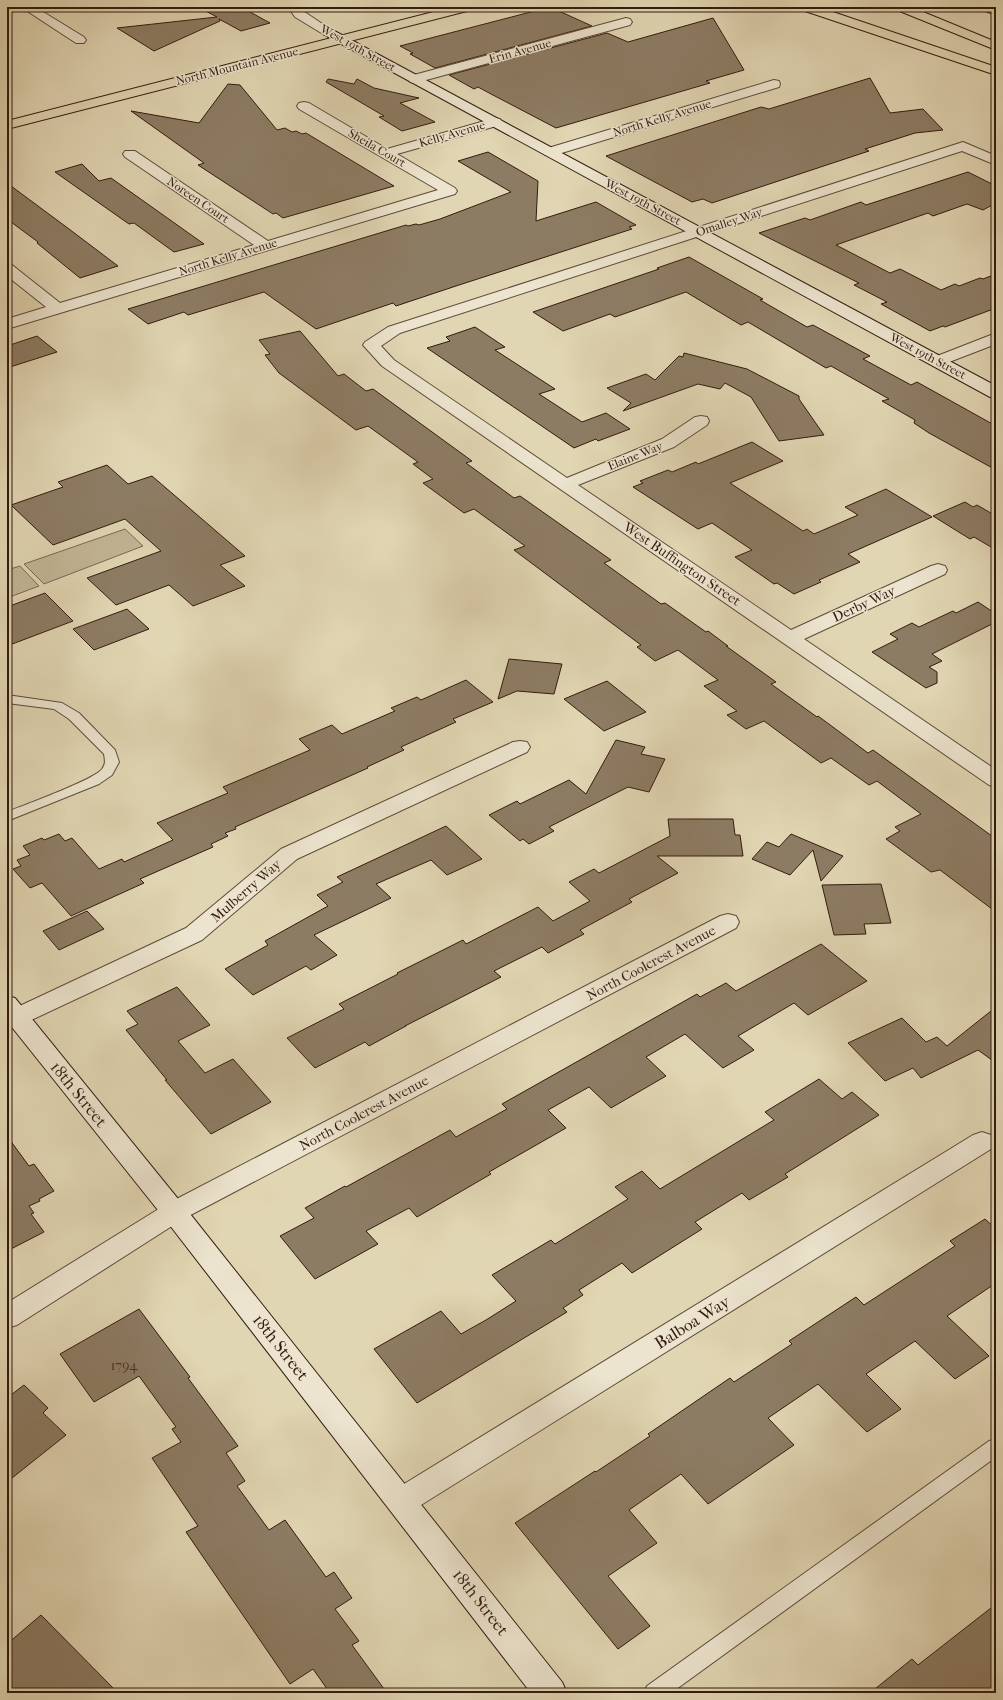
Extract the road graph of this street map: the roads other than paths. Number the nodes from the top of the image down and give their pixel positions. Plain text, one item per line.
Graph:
1 (14, 7) edge
2 (27, 7) edge
3 (294, 7) edge
4 (421, 7) edge
5 (467, 7) edge
6 (806, 7) edge
7 (901, 7) edge
8 (987, 7) edge
9 (7, 9) edge
10 (996, 11) edge
11 (626, 22) dead end
12 (327, 31) junction
13 (340, 39) junction
14 (80, 40) dead end
15 (996, 46) edge
16 (996, 71) edge
17 (415, 79) junction
18 (774, 84) dead end
19 (304, 106) dead end
20 (7, 113) edge
21 (495, 122) junction
22 (7, 125) edge
23 (550, 152) junction
24 (386, 153) junction
25 (130, 154) dead end
26 (996, 161) edge
27 (450, 191) joint
28 (699, 232) junction
29 (265, 246) junction
30 (7, 268) edge
31 (57, 309) junction
32 (7, 324) edge
33 (996, 338) edge
34 (372, 345) joint
35 (938, 361) junction
36 (996, 393) edge
37 (701, 421) dead end
38 (564, 484) junction
39 (938, 570) dead end
40 (790, 638) junction
41 (7, 700) edge
42 (520, 747) dead end
43 (996, 780) edge
44 (7, 818) edge
45 (728, 922) dead end
46 (12, 1011) edge
47 (982, 1142) dead end
48 (174, 1212) junction
49 (7, 1317) edge
50 (996, 1447) edge
51 (402, 1501) junction
52 (551, 1693) edge
53 (654, 1693) edge

1 - 9 street
2 - 14 street
3 - 12 street, West 19th Street
4 - 12 main road, North Mountain Avenue
5 - 13 main road, North Mountain Avenue
6 - 16 main road
7 - 15 main road
8 - 10 main road
11 - 17 street, Erin Avenue
12 - 13 street, West 19th Street
12 - 20 main road, North Mountain Avenue
13 - 17 street, West 19th Street
13 - 22 main road, North Mountain Avenue
17 - 21 street, West 19th Street
18 - 23 street, North Kelly Avenue
19 - 24 street, Sheila Court
21 - 23 street, West 19th Street
21 - 24 street, Kelly Avenue
23 - 28 street, West 19th Street
24 - 27 street, Sheila Court
25 - 29 street, Noreen Court
26 - 28 street, Omalley Way
27 - 29 street, North Kelly Avenue
28 - 34 street, Omalley Way
28 - 35 street, West 19th Street
29 - 31 street, North Kelly Avenue
30 - 31 street
31 - 32 street, North Kelly Avenue
33 - 35 street
34 - 38 street, West Buffington Street
35 - 36 street, West 19th Street
37 - 38 street, Elaine Way
38 - 40 street, West Buffington Street
39 - 40 street, Derby Way
40 - 43 street, West Buffington Street
41 - 44 lane
42 - 46 street, Mulberry Way
45 - 48 street, North Coolcrest Avenue
46 - 48 street, 18th Street
47 - 51 street, Balboa Way
48 - 49 street, North Coolcrest Avenue
48 - 51 street, 18th Street
50 - 53 lane
51 - 52 street, 18th Street

